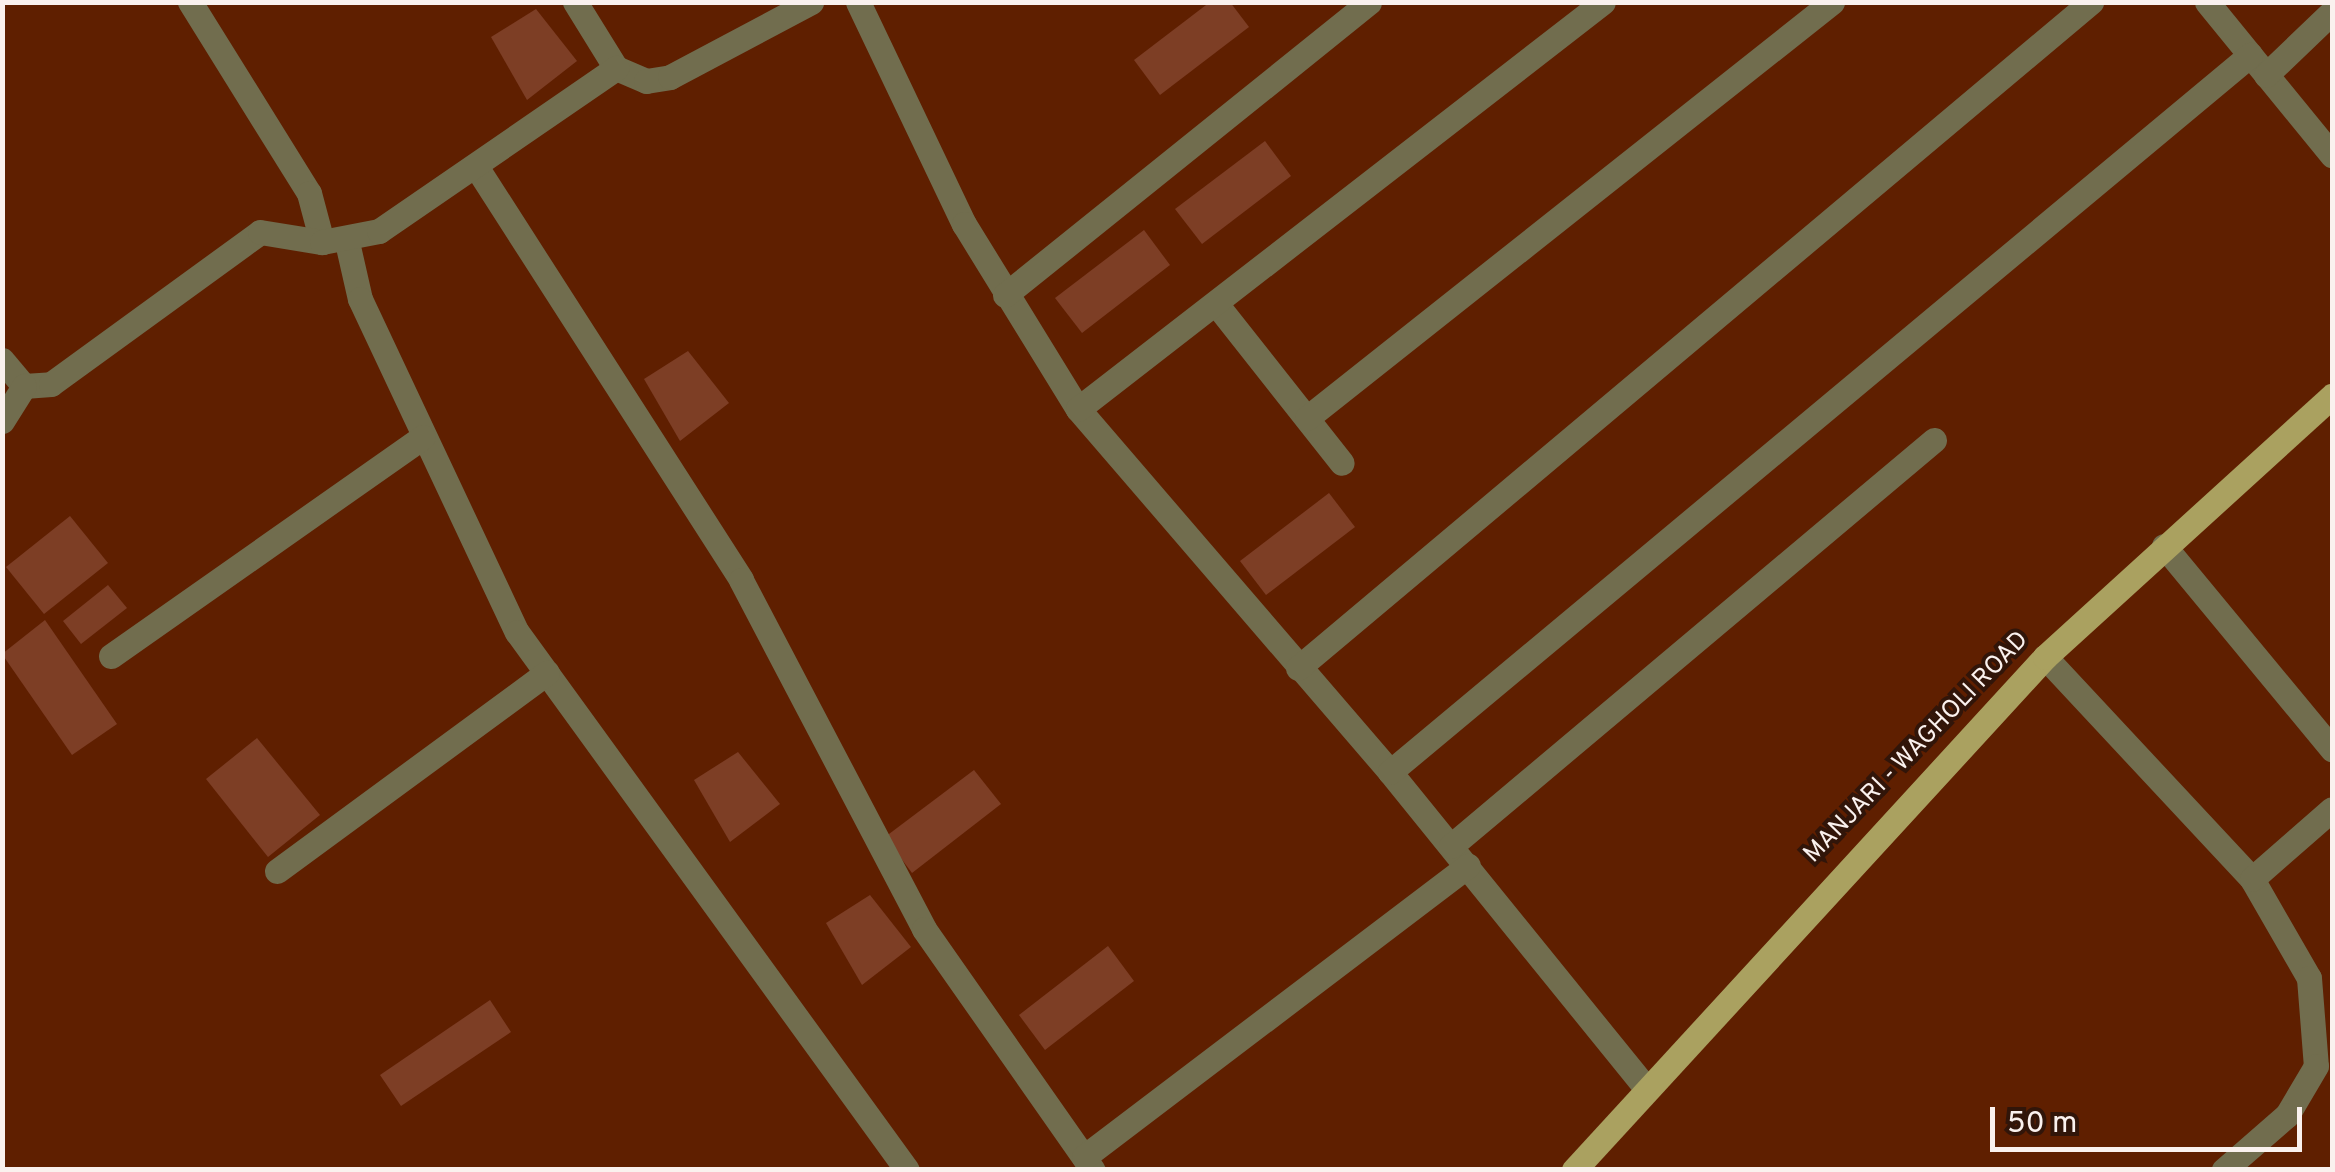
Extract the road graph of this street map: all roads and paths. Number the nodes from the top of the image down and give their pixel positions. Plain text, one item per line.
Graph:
1 (190, 2) edge
2 (575, 2) edge
3 (811, 2) edge
4 (858, 2) edge
5 (1369, 2) edge
6 (1603, 2) edge
7 (1832, 2) edge
8 (2091, 2) edge
9 (2207, 2) edge
10 (2332, 12) edge
11 (2258, 66) junction
12 (616, 68) junction
13 (2332, 155) edge
14 (477, 168) junction
15 (335, 242) junction
16 (1005, 295) junction
17 (1216, 304) junction
18 (2, 360) edge
19 (24, 386) junction
20 (2332, 396) edge
21 (1078, 408) junction
22 (1307, 418) junction
23 (2, 422) edge
24 (423, 437) junction
25 (1934, 440) dead end
26 (1342, 462) dead end
27 (2164, 546) junction
28 (111, 656) dead end
29 (2045, 656) junction
30 (1298, 668) junction
31 (547, 673) junction
32 (2332, 749) edge
33 (1390, 772) junction
34 (2332, 810) edge
35 (1460, 856) junction
36 (277, 871) dead end
37 (2252, 879) junction
38 (1644, 1086) junction
39 (1088, 1164) edge
40 (907, 1170) edge
41 (1574, 1170) edge
42 (2224, 1170) edge

1 - 15 street
2 - 12 street
3 - 12 street
4 - 16 street
5 - 16 street
6 - 17 street
7 - 22 street
8 - 30 street
9 - 11 street
10 - 11 street
11 - 13 street
11 - 33 street
12 - 14 street
14 - 15 street
14 - 39 street
15 - 19 street
15 - 24 street
16 - 21 street
17 - 21 street
17 - 22 street
18 - 19 street
19 - 23 street
20 - 27 main road, MANJARI - WAGHOLI ROAD
21 - 30 street
22 - 26 street
24 - 28 street
24 - 31 street
25 - 35 street
27 - 29 main road, MANJARI - WAGHOLI ROAD
27 - 32 street
29 - 37 street
29 - 38 main road, MANJARI - WAGHOLI ROAD
30 - 33 street
31 - 36 street
31 - 40 street
33 - 35 street
34 - 37 street
35 - 38 street
35 - 39 street
37 - 42 street
38 - 41 main road, MANJARI - WAGHOLI ROAD

